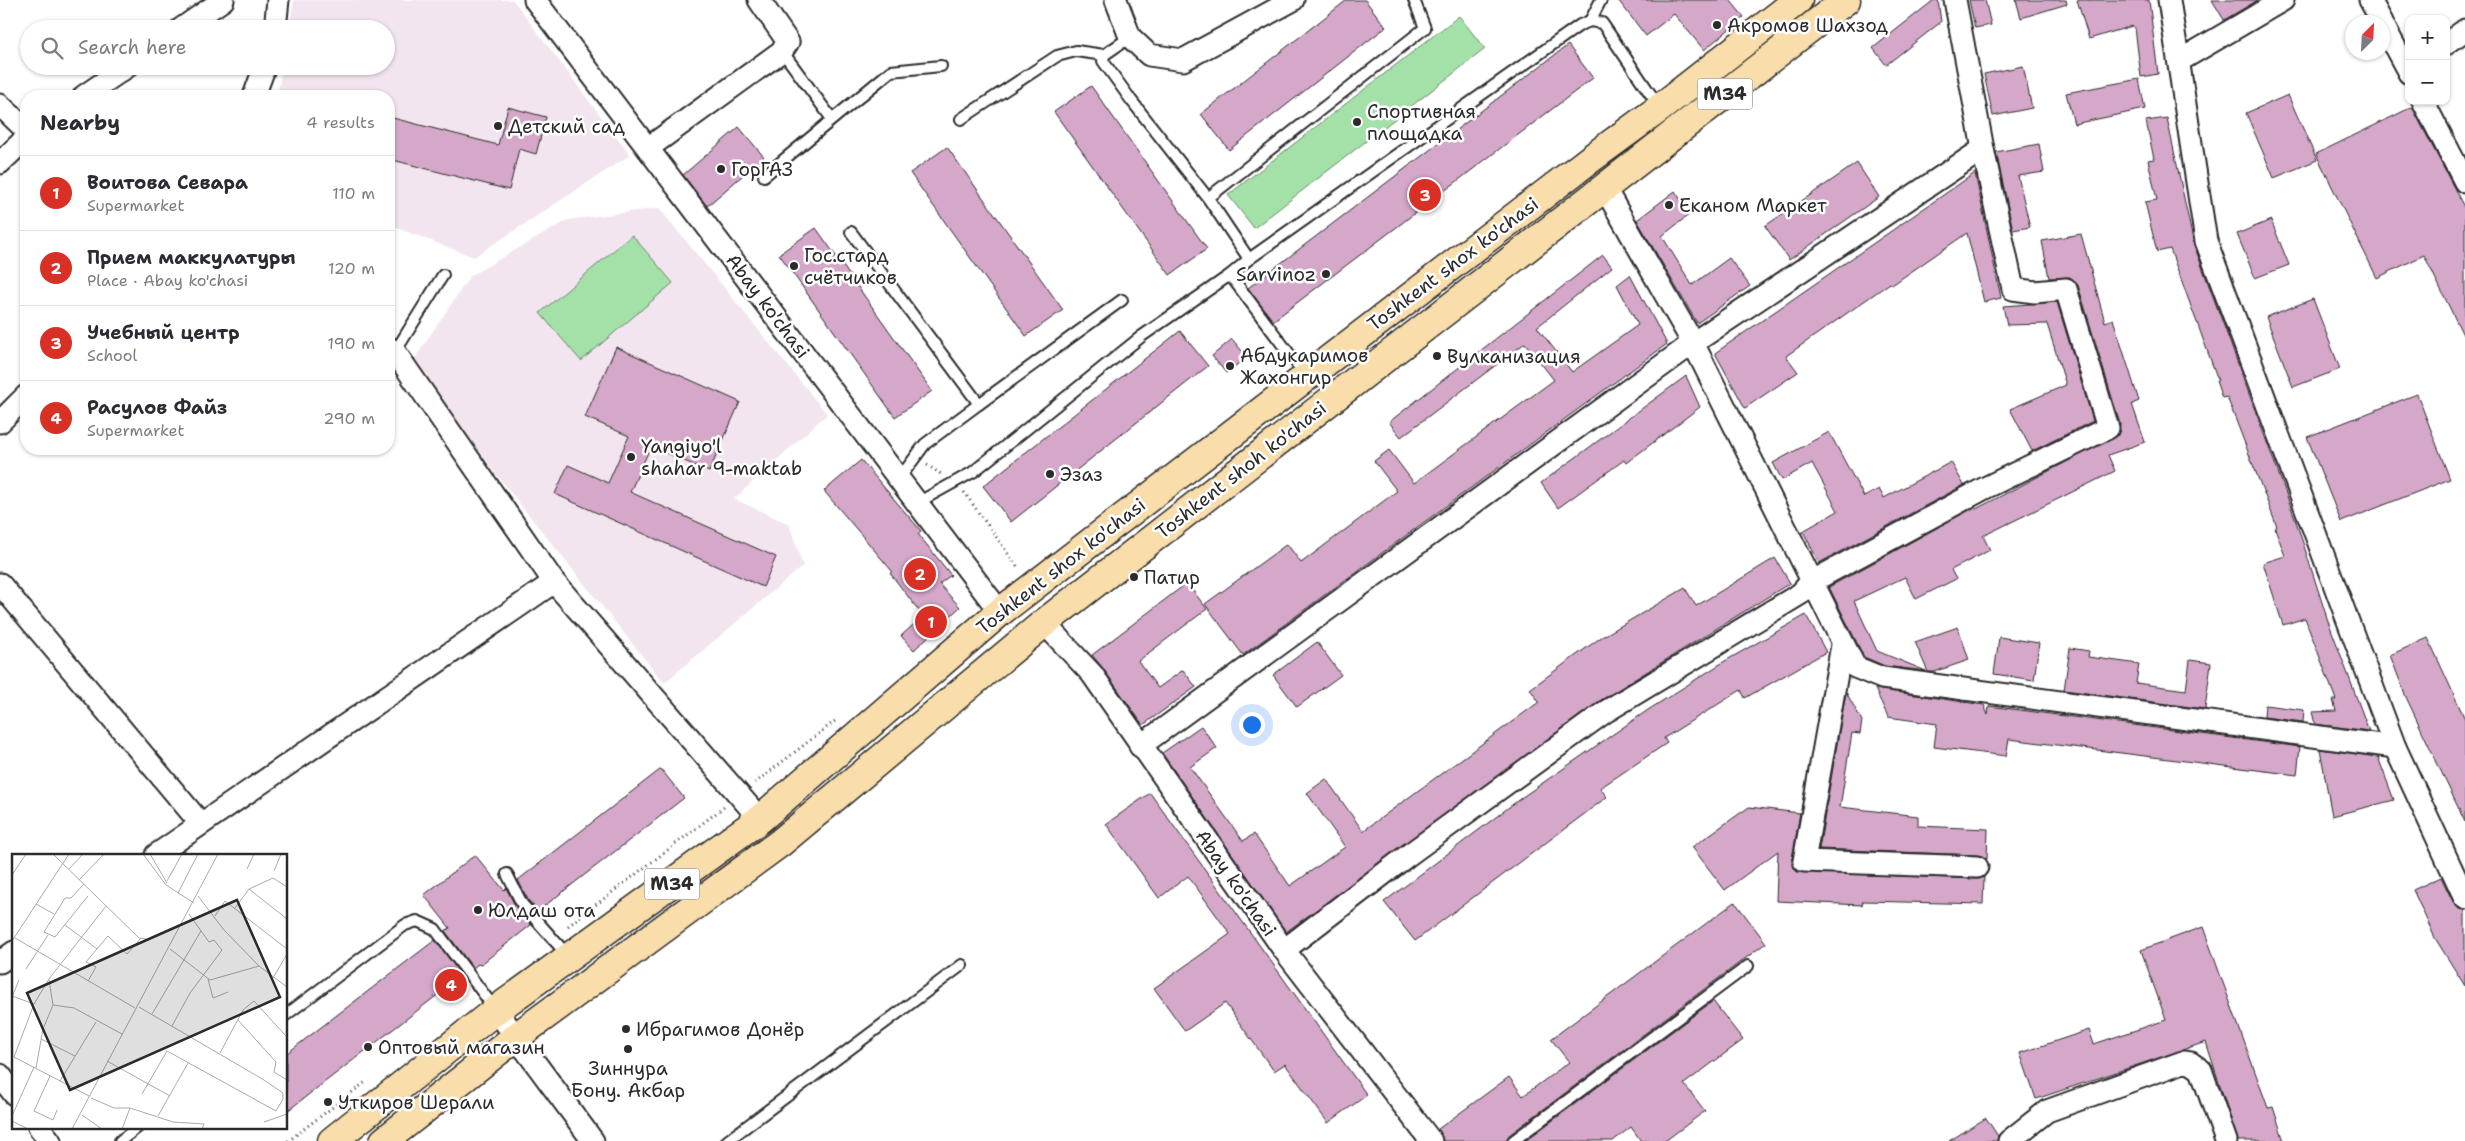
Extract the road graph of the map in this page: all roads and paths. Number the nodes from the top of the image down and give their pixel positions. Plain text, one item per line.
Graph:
1 (223, 0) edge
2 (278, 0) edge
3 (535, 0) edge
4 (758, 0) edge
5 (1116, 0) edge
6 (1293, 0) edge
7 (1414, 0) edge
8 (1601, 0) edge
9 (1798, 0) edge
10 (1846, 0) edge
11 (1955, 0) edge
12 (2169, 0) edge
13 (2283, 0) edge
14 (2370, 0) edge
15 (2378, 15) edge
16 (195, 20) edge
17 (276, 20) edge
18 (1590, 21) junction
19 (2465, 30) edge
20 (1130, 37) junction
21 (2390, 38) edge
22 (2450, 41) edge
23 (782, 51) junction
24 (1104, 55) junction
25 (2179, 61) junction
26 (941, 66) dead end
27 (2405, 66) edge
28 (115, 75) edge
29 (262, 75) edge
30 (93, 90) edge
31 (256, 90) edge
32 (0, 105) edge
33 (2425, 105) edge
34 (1660, 108) junction
35 (832, 118) junction
36 (961, 119) dead end
37 (20, 124) edge
38 (1676, 131) junction
39 (20, 144) edge
40 (648, 148) junction
41 (1983, 149) junction
42 (0, 164) edge
43 (764, 176) dead end
44 (2465, 182) edge
45 (1604, 187) junction
46 (1208, 198) junction
47 (851, 232) dead end
48 (1249, 259) junction
49 (443, 275) dead end
50 (1230, 275) junction
51 (1122, 300) dead end
52 (1693, 343) junction
53 (395, 346) edge
54 (395, 354) edge
55 (1307, 376) junction
56 (20, 402) edge
57 (979, 404) junction
58 (0, 422) edge
59 (914, 457) junction
60 (899, 479) junction
61 (954, 483) junction
62 (917, 503) junction
63 (554, 582) junction
64 (1810, 582) junction
65 (0, 584) edge
66 (1022, 596) junction
67 (994, 604) junction
68 (1044, 624) junction
69 (1021, 643) junction
70 (1842, 645) junction
71 (1140, 746) junction
72 (2395, 747) junction
73 (760, 818) junction
74 (201, 824) junction
75 (157, 854) edge
76 (1977, 867) dead end
77 (507, 874) dead end
78 (2465, 898) edge
79 (1284, 950) junction
80 (12, 953) edge
81 (569, 958) junction
82 (0, 962) edge
83 (962, 965) dead end
84 (1748, 966) dead end
85 (496, 1010) junction
86 (288, 1013) edge
87 (516, 1037) junction
88 (0, 1075) edge
89 (12, 1091) edge
90 (40, 1128) edge
91 (137, 1128) edge
92 (50, 1141) edge
93 (120, 1141) edge
94 (332, 1141) edge
95 (384, 1141) edge
96 (592, 1141) edge
97 (727, 1141) edge
98 (1431, 1141) edge
99 (1513, 1141) edge
100 (2009, 1141) edge
101 (2226, 1141) edge

1 - 16 street
2 - 17 street
3 - 40 street, Abay ko'chasi
4 - 23 street
5 - 20 street
6 - 20 street
7 - 46 lane
8 - 18 lane
9 - 34 main road, Toshkent shox ko'chasi / M34
10 - 38 main road, M34
11 - 41 street
12 - 25 street
13 - 25 street
14 - 15 street
18 - 34 lane
18 - 48 lane
19 - 22 street
20 - 24 lane
21 - 27 street
23 - 35 lane
23 - 40 street
24 - 36 lane
24 - 46 lane
25 - 72 street
26 - 35 lane
28 - 30 street
29 - 31 street
32 - 37 street
33 - 44 street
34 - 38 main road
34 - 55 main road, Toshkent shox ko'chasi / M34
35 - 43 lane
38 - 45 main road, M34
39 - 42 street
40 - 60 street, Abay ko'chasi
41 - 52 street
41 - 64 street
45 - 52 street
45 - 68 main road, Toshkent shoh ko'chasi / M34
46 - 48 lane
47 - 57 lane
48 - 50 lane
49 - 53 lane
50 - 55 lane
50 - 61 lane
51 - 57 lane
52 - 64 street
52 - 71 street
54 - 63 street
55 - 66 main road, Toshkent shox ko'chasi / M34
56 - 58 street
57 - 59 lane
59 - 60 lane
59 - 61 path
60 - 62 street, Abay ko'chasi
61 - 62 lane
61 - 67 path
62 - 67 street, Abay ko'chasi
63 - 73 street
63 - 74 street
64 - 70 street
64 - 79 street
65 - 74 street
66 - 67 main road, Toshkent shox ko'chasi / M34
66 - 68 main road
67 - 69 main road
67 - 73 main road, Toshkent shox ko'chasi / M34
68 - 69 main road, Toshkent shox ko'chasi / M34
68 - 71 street, Abay ko'chasi
69 - 87 main road, Toshkent shox ko'chasi / M34
70 - 72 street
70 - 76 street
71 - 79 street, Abay ko'chasi
72 - 78 street
73 - 81 main road, Toshkent shox ko'chasi / M34
74 - 75 street
77 - 81 lane
79 - 98 street, Abay ko'chasi
80 - 82 street
81 - 85 main road, Toshkent shox ko'chasi / M34
83 - 97 lane
84 - 99 lane
85 - 86 lane
85 - 87 street
85 - 94 main road, Toshkent shox ko'chasi / M34
87 - 95 main road, Toshkent shox ko'chasi / M34
87 - 96 street
88 - 89 street
90 - 92 street
91 - 93 lane
100 - 101 street

